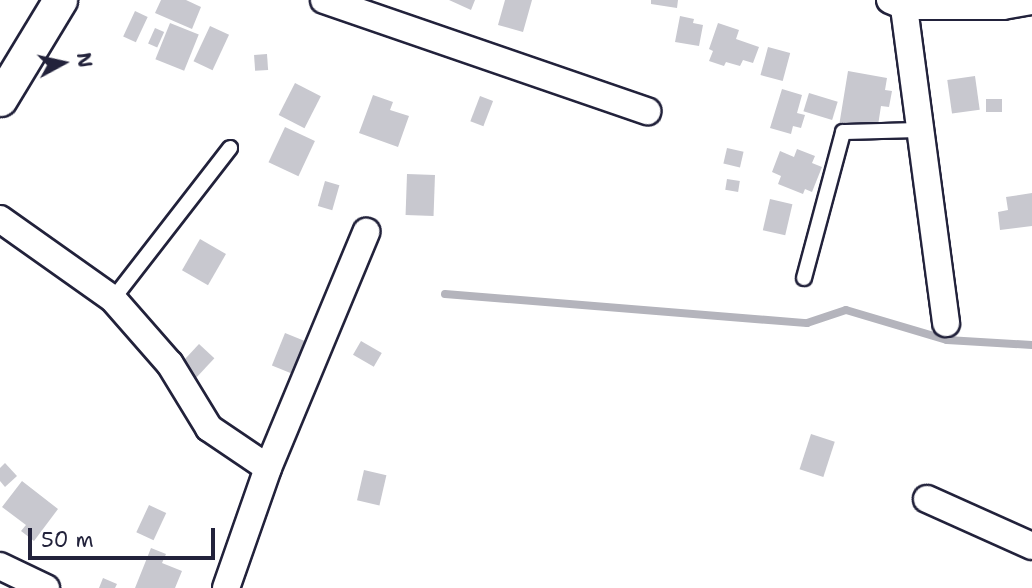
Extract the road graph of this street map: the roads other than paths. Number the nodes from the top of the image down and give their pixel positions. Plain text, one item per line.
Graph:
1 (60, 0) edge
2 (324, 0) edge
3 (1032, 1) edge
4 (899, 2) edge
5 (0, 99) edge
6 (647, 111) dead end
7 (920, 130) junction
8 (230, 148) dead end
9 (0, 219) edge
10 (366, 232) dead end
11 (804, 278) dead end
12 (113, 299) junction
13 (946, 323) dead end
14 (268, 468) junction
15 (927, 499) dead end
16 (1032, 546) edge
17 (0, 566) edge
18 (46, 588) edge
19 (226, 588) edge

1 - 5 street
2 - 6 street
3 - 4 street
4 - 7 street
7 - 11 lane
7 - 13 street
8 - 12 lane
9 - 12 street
10 - 14 street
12 - 14 street
14 - 19 street
15 - 16 street
17 - 18 street

